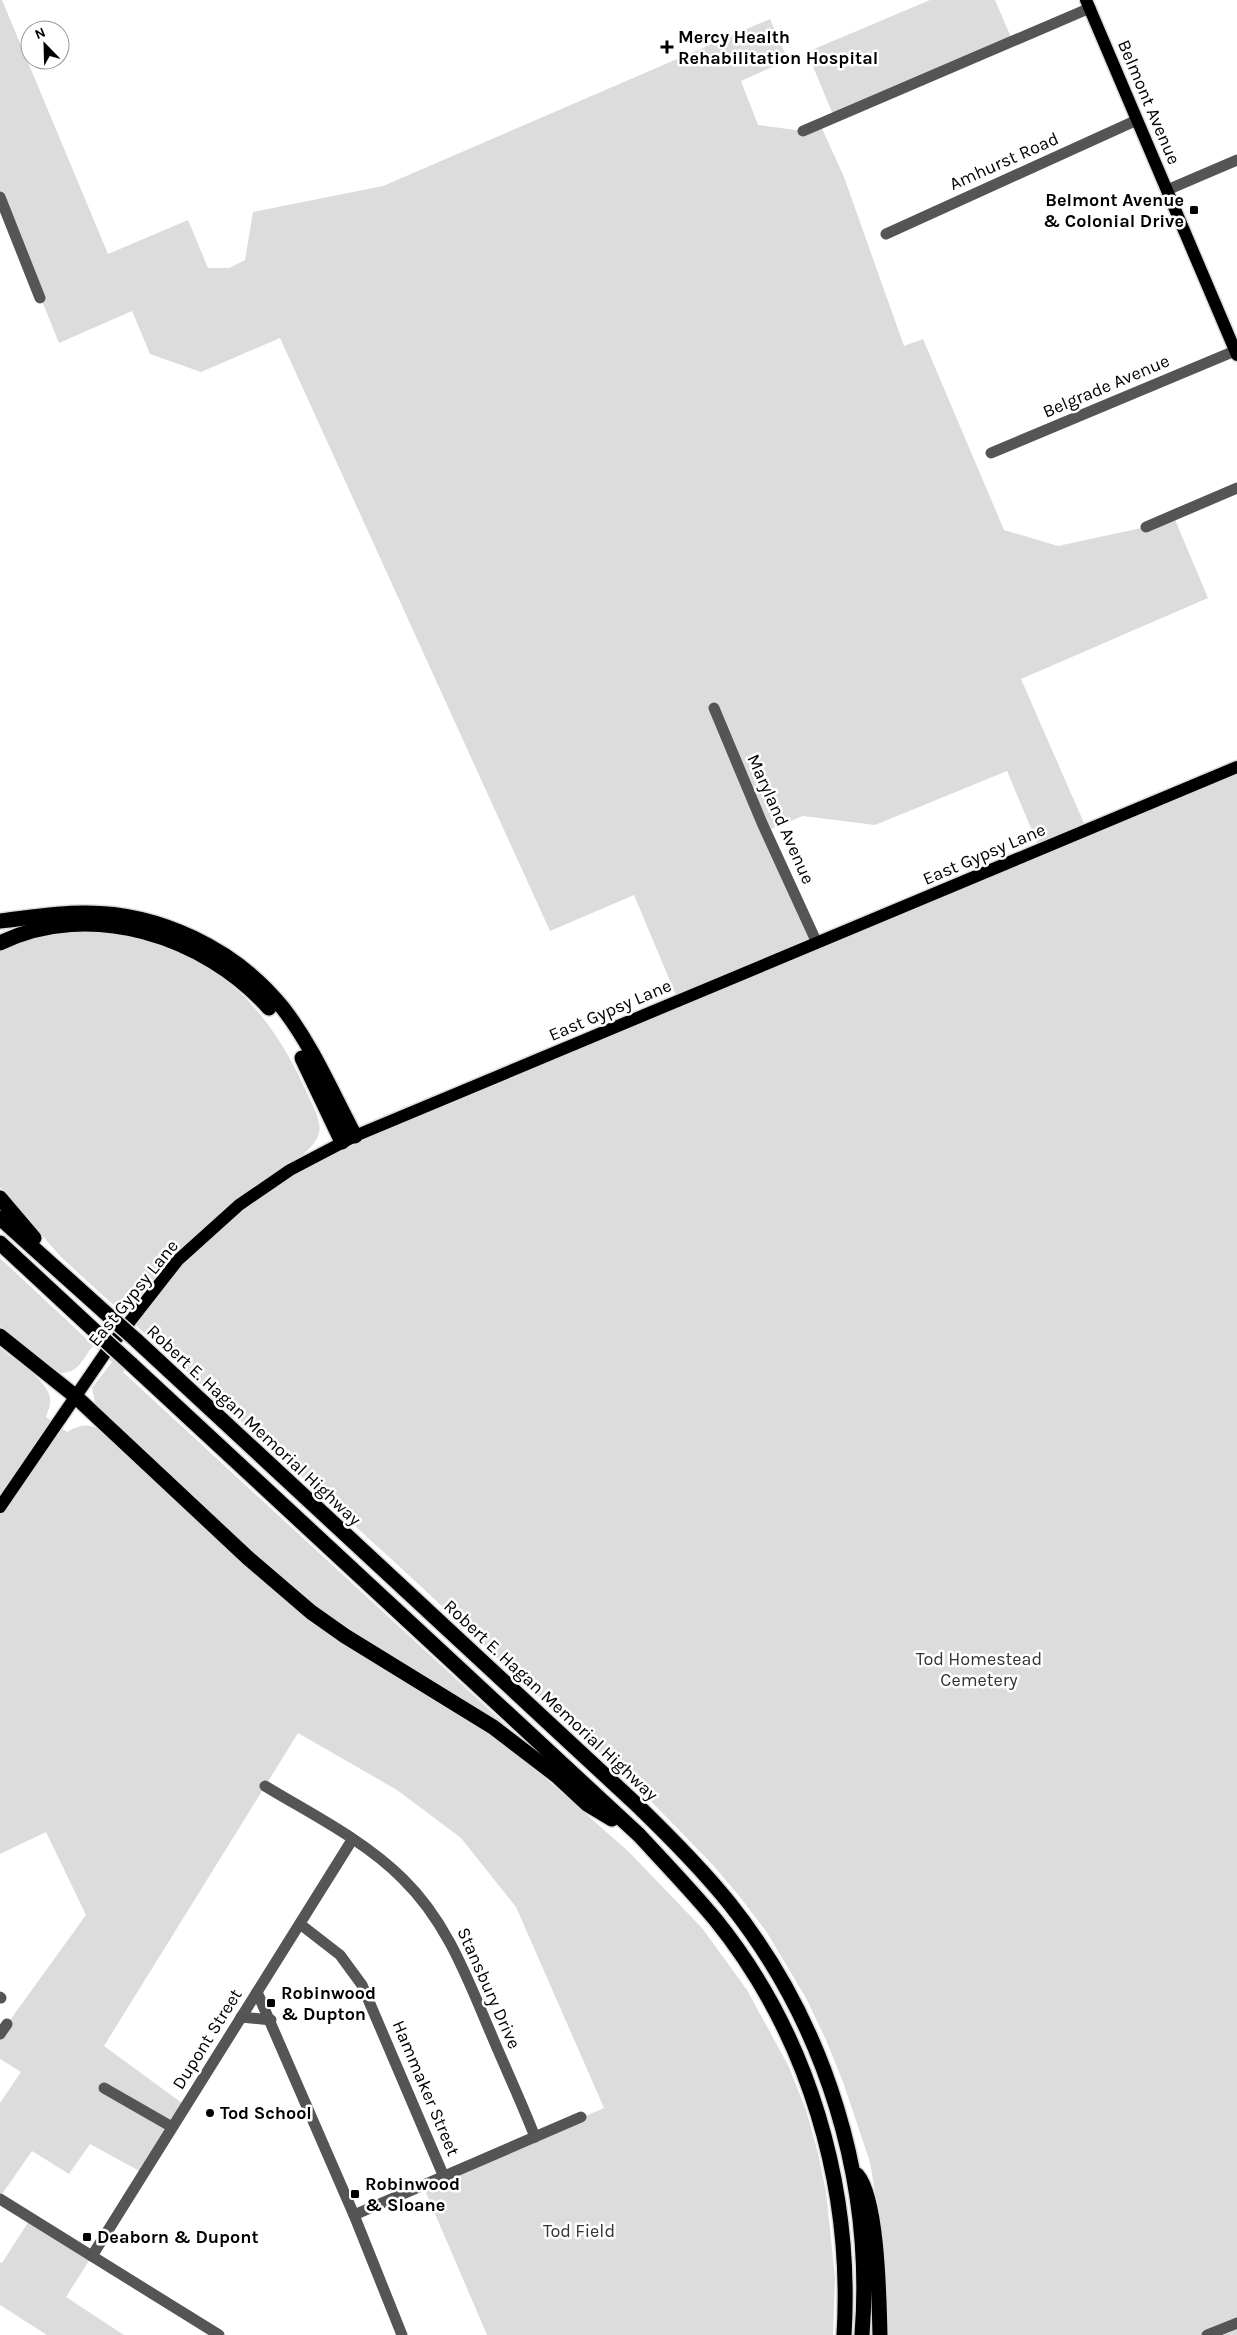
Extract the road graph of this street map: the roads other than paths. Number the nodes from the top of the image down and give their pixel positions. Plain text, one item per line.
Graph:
1 (1088, 4) edge
2 (1137, 120) junction
3 (803, 131) dead end
4 (1237, 160) edge
5 (1167, 190) junction
6 (0, 197) edge
7 (886, 234) dead end
8 (40, 298) dead end
9 (1236, 352) edge
10 (991, 453) dead end
11 (1237, 488) edge
12 (1146, 527) dead end
13 (714, 708) dead end
14 (1237, 767) edge
15 (0, 921) edge
16 (0, 943) edge
17 (817, 943) junction
18 (348, 1139) junction
19 (0, 1198) edge
20 (0, 1218) edge
21 (0, 1243) edge
22 (48, 1260) junction
23 (0, 1336) edge
24 (74, 1396) junction
25 (0, 1507) edge
26 (265, 1786) dead end
27 (638, 1836) junction
28 (352, 1840) junction
29 (300, 1924) junction
30 (257, 1992) junction
31 (241, 2018) junction
32 (271, 2020) junction
33 (7, 2024) dead end
34 (0, 2034) edge
35 (104, 2088) dead end
36 (581, 2117) dead end
37 (172, 2127) junction
38 (535, 2137) junction
39 (854, 2170) junction
40 (444, 2176) junction
41 (0, 2199) edge
42 (354, 2215) junction
43 (92, 2256) junction
44 (1237, 2323) edge
45 (219, 2335) edge
46 (402, 2335) edge
47 (844, 2335) edge
48 (862, 2335) edge
49 (880, 2335) edge
50 (1207, 2335) edge

1 - 2 main road, Belmont Avenue
1 - 3 street
2 - 5 main road, Belmont Avenue
2 - 7 street, Amhurst Road
4 - 5 street
5 - 9 main road, Belmont Avenue
6 - 8 street
9 - 10 street, Belgrade Avenue
11 - 12 street
13 - 17 street, Maryland Avenue
14 - 17 main road, East Gypsy Lane
15 - 18 highway
16 - 18 highway
17 - 18 main road, East Gypsy Lane
18 - 24 main road, East Gypsy Lane
19 - 22 highway
20 - 22 highway, Robert E. Hagan Memorial Highway
21 - 27 highway, bridge
22 - 39 highway, Robert E. Hagan Memorial Highway, bridge
23 - 24 highway
24 - 25 main road, East Gypsy Lane
24 - 27 highway
26 - 28 street, Stansbury Drive
27 - 47 highway
28 - 29 street, Dupont Street
28 - 38 street, Stansbury Drive
29 - 30 street, Dupont Street
29 - 40 street, Hammaker Street
30 - 31 street, Dupont Street
30 - 32 street
31 - 32 street
31 - 37 street, Dupont Street
32 - 42 street
33 - 34 street
35 - 37 street
36 - 38 street
37 - 43 street, Dupont Street
38 - 40 street
39 - 48 highway, Robert E. Hagan Memorial Highway
39 - 49 highway
40 - 42 street
41 - 43 street
42 - 46 street
43 - 45 street
44 - 50 street

